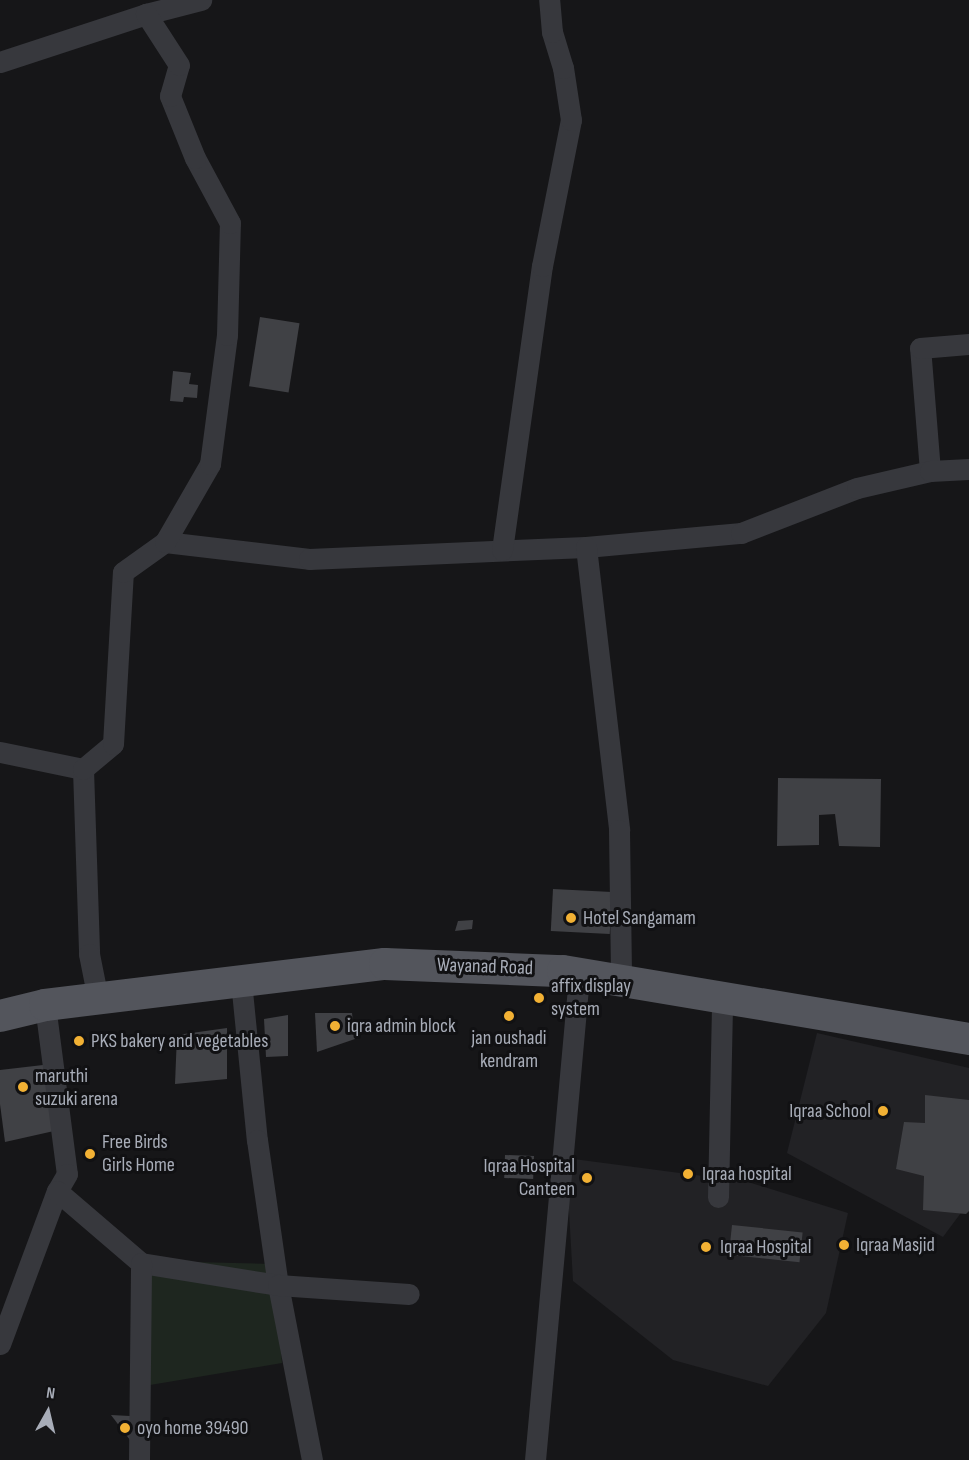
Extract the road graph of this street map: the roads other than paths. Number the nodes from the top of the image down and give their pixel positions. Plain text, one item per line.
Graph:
1 (201, 0) edge
2 (549, 0) edge
3 (146, 15) junction
4 (0, 62) edge
5 (969, 344) edge
6 (969, 469) edge
7 (930, 471) junction
8 (165, 542) junction
9 (586, 547) junction
10 (502, 550) junction
11 (0, 752) edge
12 (83, 769) junction
13 (579, 973) junction
14 (621, 980) junction
15 (241, 981) junction
16 (722, 998) junction
17 (98, 999) junction
18 (45, 1005) junction
19 (0, 1016) edge
20 (969, 1039) edge
21 (57, 1191) junction
22 (718, 1197) dead end
23 (141, 1263) junction
24 (278, 1285) junction
25 (409, 1294) dead end
26 (0, 1344) edge
27 (139, 1460) edge
28 (312, 1460) edge
29 (535, 1460) edge

1 - 3 street
2 - 10 street
3 - 4 street
3 - 8 street
5 - 7 street
6 - 7 street
7 - 9 street
8 - 10 street
8 - 12 street
9 - 10 street
9 - 14 street
11 - 12 street
12 - 17 street
13 - 14 main road, Wayanad Road
13 - 15 main road, Wayanad Road
13 - 29 street
14 - 16 main road, Wayanad Road
15 - 17 main road, Wayanad Road
15 - 24 street
16 - 20 main road, Wayanad Road
16 - 22 street
17 - 18 main road, Wayanad Road
18 - 19 main road, Wayanad Road
18 - 21 street
21 - 23 street
21 - 26 street
23 - 24 street
23 - 27 street
24 - 25 street
24 - 28 street

